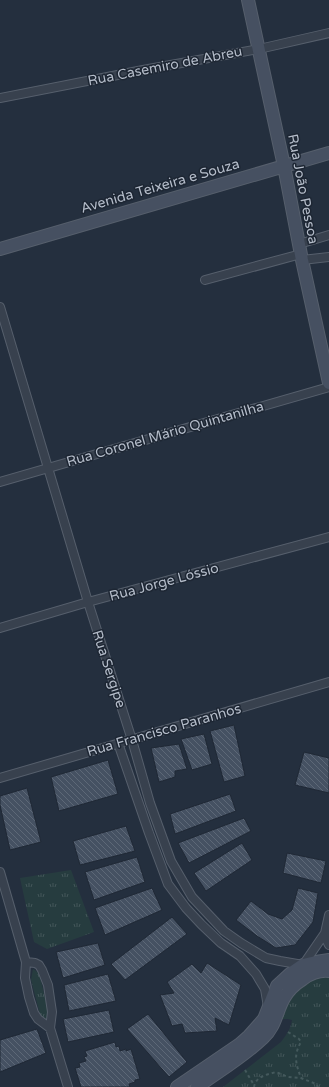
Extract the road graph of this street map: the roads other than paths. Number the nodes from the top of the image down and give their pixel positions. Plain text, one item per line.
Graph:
1 (248, 0) edge
2 (329, 33) edge
3 (259, 49) junction
4 (0, 98) edge
5 (329, 153) edge
6 (284, 166) junction
7 (329, 234) edge
8 (0, 249) edge
9 (300, 253) junction
10 (329, 257) edge
11 (205, 280) dead end
12 (0, 307) edge
13 (329, 383) edge
14 (329, 387) edge
15 (48, 468) junction
16 (0, 482) edge
17 (329, 537) edge
18 (88, 602) junction
19 (0, 628) edge
20 (329, 682) edge
21 (132, 740) junction
22 (118, 743) junction
23 (0, 778) edge
24 (0, 872) edge
25 (181, 876) junction
26 (168, 884) junction
27 (329, 915) edge
28 (325, 933) junction
29 (329, 945) edge
30 (329, 960) edge
31 (26, 962) junction
32 (303, 965) junction
33 (329, 971) edge
34 (268, 1008) junction
35 (50, 1028) junction
36 (68, 1087) edge
37 (177, 1087) edge
38 (197, 1087) edge

1 - 3 street, Rua João Pessoa
2 - 3 street, Rua Casemiro de Abreu
3 - 4 street, Rua Casemiro de Abreu
3 - 6 street, Rua João Pessoa
5 - 6 street, Avenida Teixeira e Souza
6 - 8 street, Avenida Teixeira e Souza
6 - 9 street, Rua João Pessoa
7 - 9 street
9 - 10 street
9 - 11 street
9 - 13 street, Rua João Pessoa
12 - 15 street, Rua Sergipe
14 - 15 street, Rua Coronel Mário Quintanilha
15 - 16 street, Rua Coronel Mário Quintanilha
15 - 18 street, Rua Sergipe
17 - 18 street, Rua Jorge Lóssio
18 - 19 street, Rua Jorge Lóssio
18 - 21 street, Rua Sergipe
20 - 21 street, Rua Francisco Paranhos
21 - 22 street, Rua Francisco Paranhos
21 - 25 street, Rua Sergipe
22 - 23 street, Rua Francisco Paranhos
22 - 26 street
24 - 31 street
25 - 26 street
25 - 32 street, Rua Sergipe
26 - 34 street
27 - 28 street
28 - 29 street
28 - 32 street
30 - 32 street
31 - 35 street
31 - 35 street
32 - 34 street
33 - 38 street
34 - 37 street
35 - 36 street

